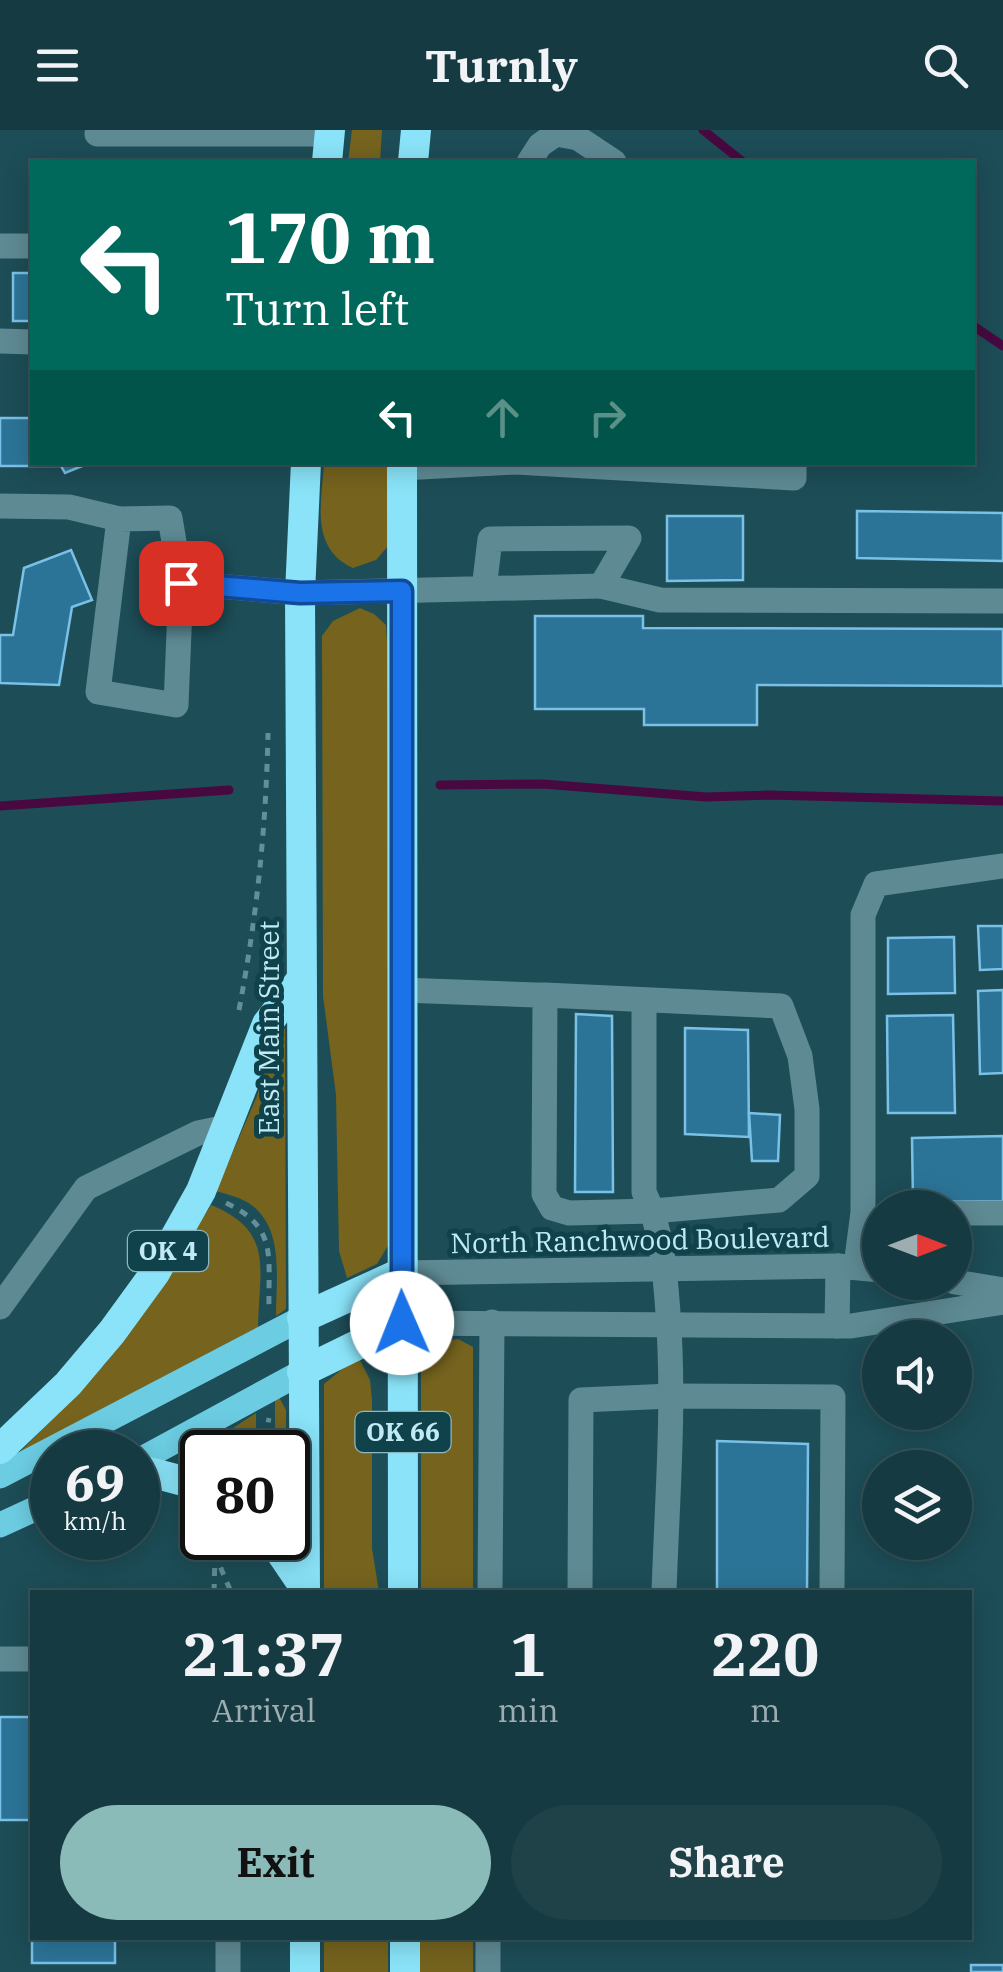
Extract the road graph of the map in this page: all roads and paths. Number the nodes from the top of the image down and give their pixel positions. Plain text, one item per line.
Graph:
1 (416, 130) edge
2 (96, 134) dead end
3 (329, 142) edge
4 (414, 160) edge
5 (531, 160) edge
6 (611, 160) edge
7 (0, 246) edge
8 (30, 246) edge
9 (0, 342) edge
10 (30, 342) edge
11 (306, 465) edge
12 (402, 465) edge
13 (640, 465) edge
14 (794, 465) edge
15 (682, 466) edge
16 (0, 506) edge
17 (118, 519) junction
18 (181, 583) junction
19 (602, 586) junction
20 (484, 589) junction
21 (402, 591) junction
22 (300, 593) junction
23 (1003, 601) edge
24 (269, 720) dead end
25 (1003, 866) edge
26 (301, 980) junction
27 (402, 990) junction
28 (545, 995) junction
29 (644, 1000) junction
30 (237, 1019) dead end
31 (227, 1127) junction
32 (871, 1190) edge
33 (201, 1192) junction
34 (653, 1211) junction
35 (972, 1213) edge
36 (1003, 1213) edge
37 (858, 1268) edge
38 (665, 1269) junction
39 (401, 1273) junction
40 (972, 1285) edge
41 (1003, 1290) edge
42 (1003, 1302) edge
43 (0, 1307) edge
44 (302, 1318) junction
45 (492, 1322) junction
46 (402, 1323) junction
47 (669, 1324) junction
48 (836, 1326) junction
49 (269, 1337) junction
50 (302, 1372) junction
51 (269, 1392) junction
52 (671, 1396) junction
53 (266, 1430) edge
54 (0, 1449) edge
55 (160, 1449) edge
56 (0, 1476) edge
57 (30, 1511) edge
58 (0, 1525) edge
59 (215, 1560) edge
60 (218, 1560) edge
61 (285, 1560) edge
62 (214, 1590) edge
63 (230, 1590) edge
64 (305, 1590) edge
65 (403, 1590) edge
66 (490, 1590) edge
67 (580, 1590) edge
68 (664, 1590) edge
69 (832, 1590) edge
70 (0, 1659) edge
71 (30, 1659) edge
72 (228, 1940) edge
73 (305, 1940) edge
74 (405, 1940) edge
75 (488, 1940) edge
76 (228, 1972) edge
77 (305, 1972) edge
78 (405, 1972) edge
79 (488, 1972) edge

1 - 4 highway
2 - 3 street
5 - 6 street
7 - 8 street
9 - 10 street
11 - 22 highway, East Main Street
12 - 21 highway
13 - 15 street
14 - 15 street
16 - 17 street
17 - 18 street
17 - 18 street
18 - 22 street
19 - 20 street
19 - 20 street
19 - 23 street
20 - 21 street
21 - 22 street
21 - 27 highway
22 - 26 highway, East Main Street
24 - 30 path
25 - 32 street
26 - 31 highway, OK 4
26 - 44 highway, East Main Street
27 - 28 street
27 - 39 highway
28 - 29 street
28 - 34 street
29 - 34 street
29 - 34 street
31 - 33 highway, OK 4
31 - 43 street
33 - 49 path
33 - 54 highway, OK 4
34 - 38 street
35 - 36 street
37 - 38 street, North Ranchwood Boulevard
37 - 48 street
38 - 39 street, North Ranchwood Boulevard
38 - 47 street
39 - 44 highway
39 - 46 highway
40 - 41 street
42 - 48 street
44 - 49 main road
44 - 50 highway, East Main Street
45 - 46 street
45 - 47 street
45 - 66 street
46 - 50 highway
46 - 65 highway, OK 66
47 - 48 street
47 - 52 street
49 - 56 main road
50 - 51 main road
50 - 64 highway, East Main Street
51 - 53 path
51 - 55 main road
52 - 67 street
52 - 68 street
52 - 69 street
57 - 58 main road
59 - 62 path
60 - 63 path
61 - 64 highway
70 - 71 street
72 - 76 street
73 - 77 highway
74 - 78 highway
75 - 79 street

